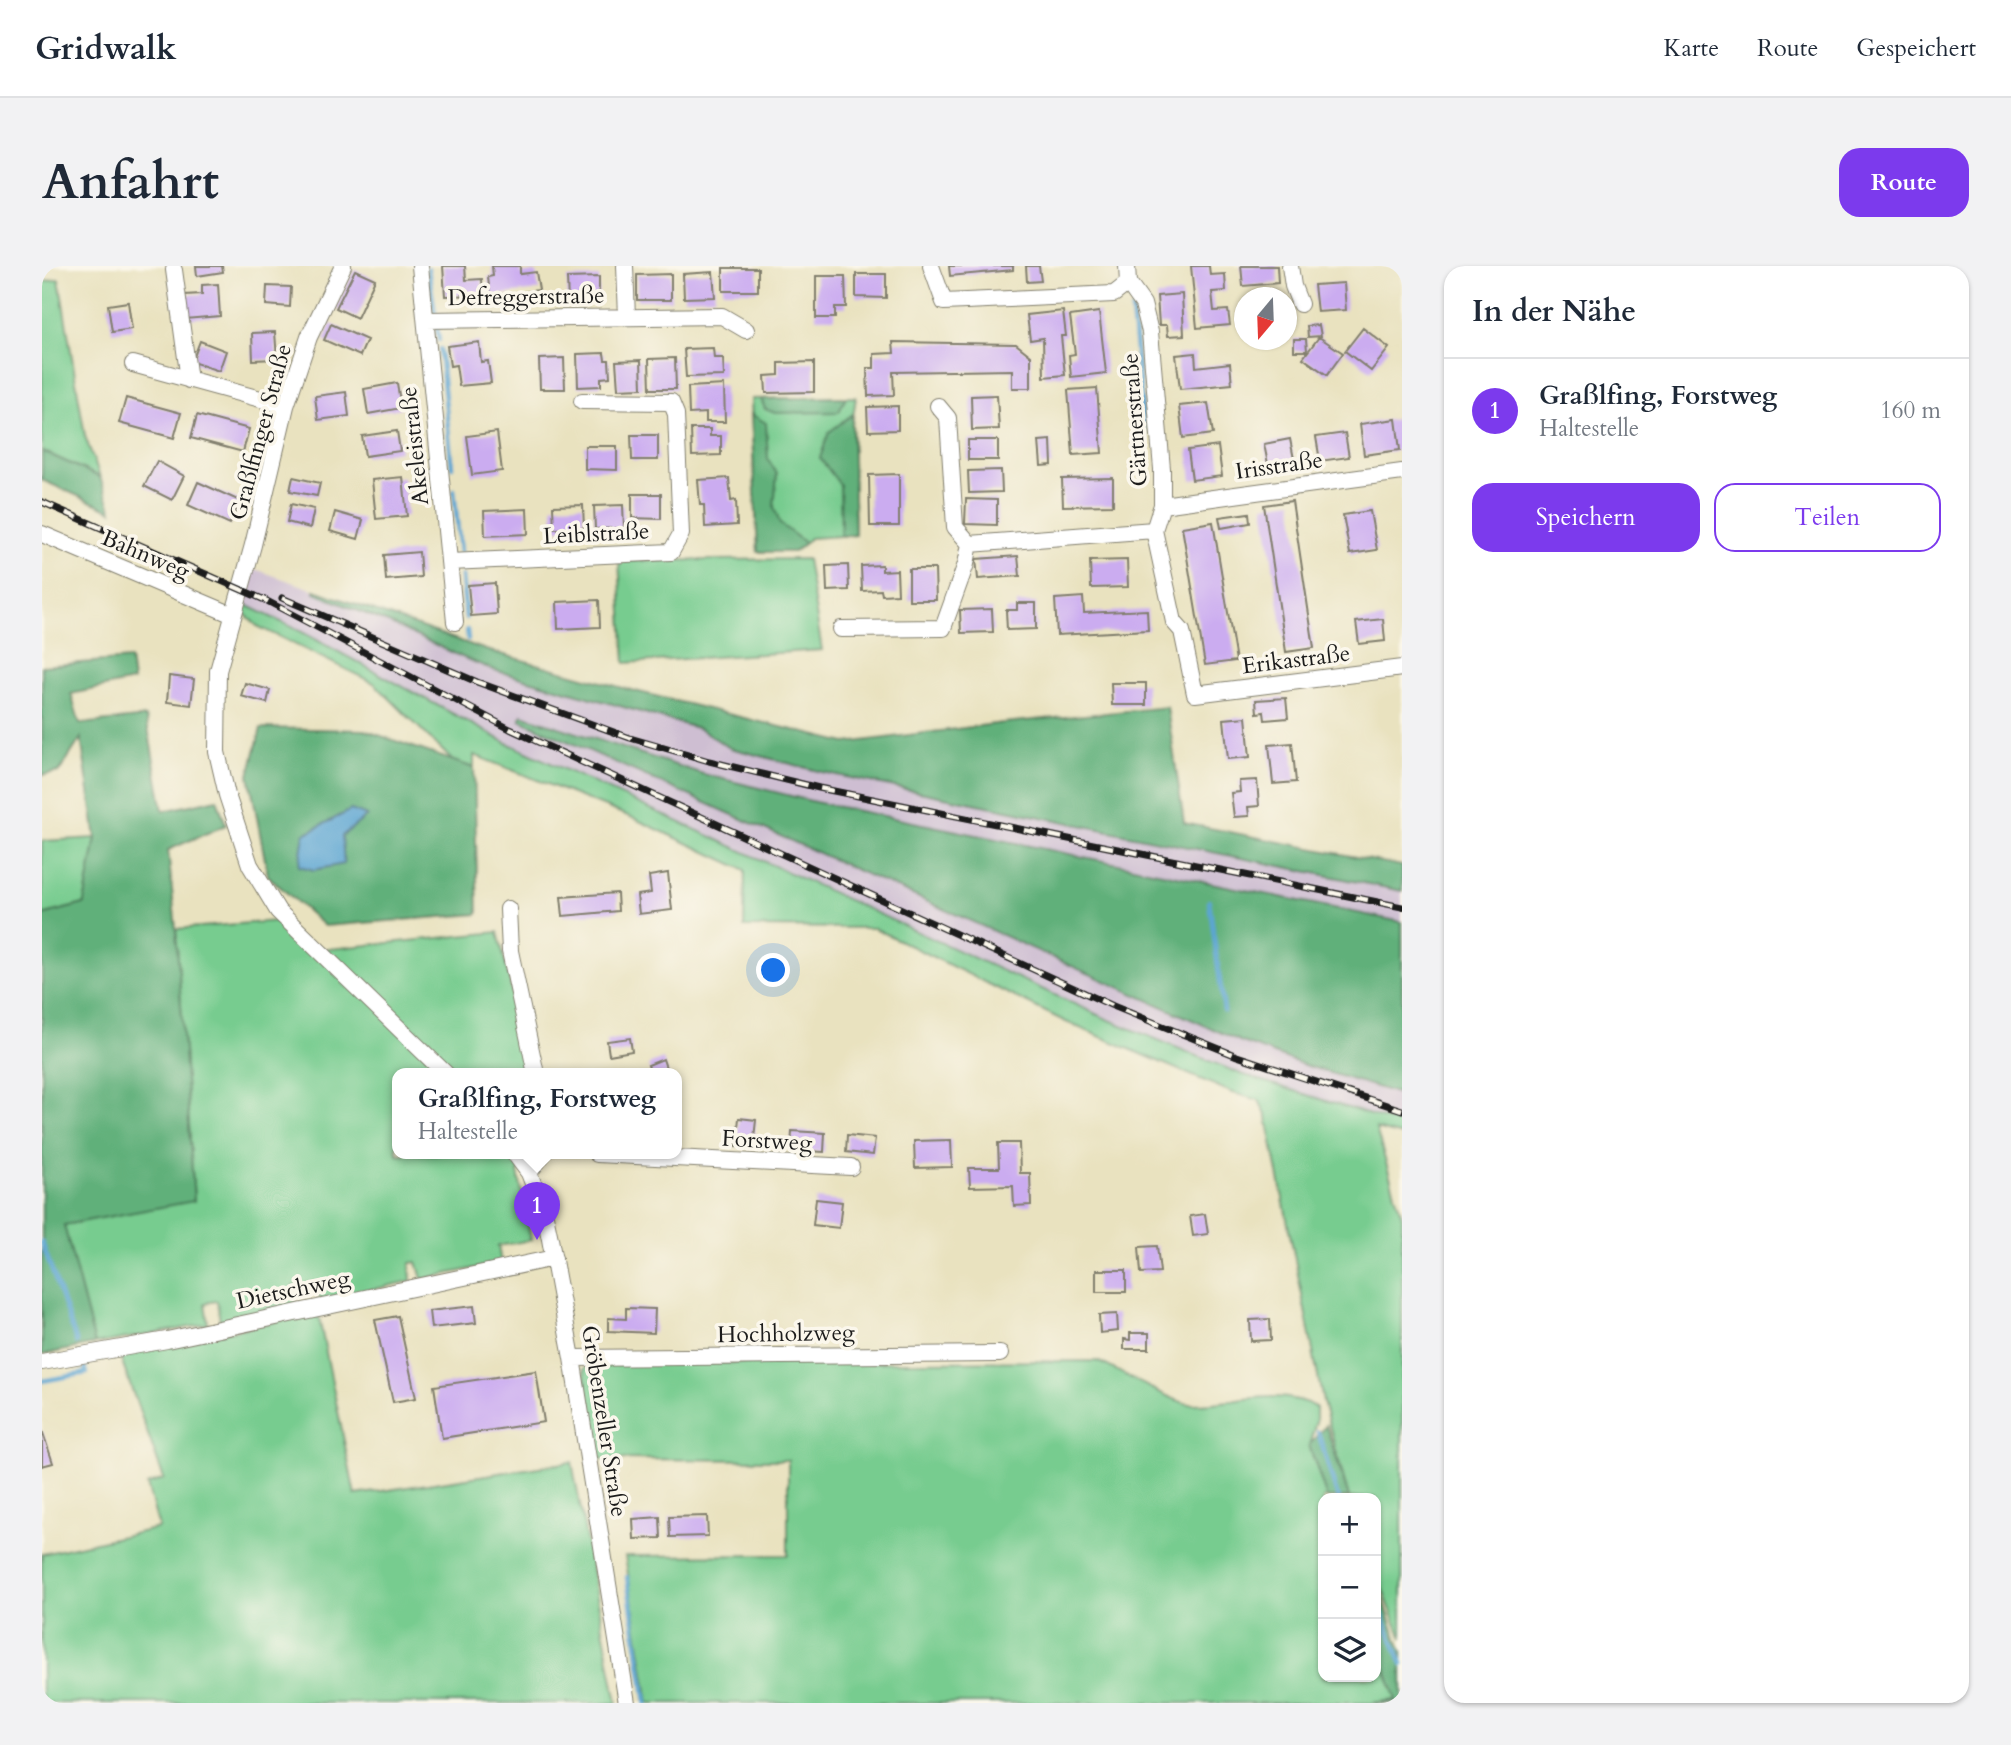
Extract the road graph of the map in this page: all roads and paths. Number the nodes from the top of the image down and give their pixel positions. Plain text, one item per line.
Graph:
1 (343, 266) edge
2 (420, 266) edge
3 (625, 266) edge
4 (930, 266) edge
5 (1127, 266) edge
6 (1290, 266) edge
7 (174, 270) dead end
8 (1128, 283) junction
9 (1300, 304) dead end
10 (627, 317) junction
11 (426, 320) junction
12 (746, 330) dead end
13 (133, 364) dead end
14 (190, 380) junction
15 (582, 401) dead end
16 (286, 406) junction
17 (938, 406) dead end
18 (1402, 472) edge
19 (1162, 505) junction
20 (1154, 530) junction
21 (42, 534) edge
22 (970, 544) junction
23 (449, 562) junction
24 (233, 615) junction
25 (455, 622) dead end
26 (841, 629) dead end
27 (1402, 668) edge
28 (508, 909) dead end
29 (440, 1068) edge
30 (535, 1068) edge
31 (682, 1158) edge
32 (519, 1159) edge
33 (539, 1159) edge
34 (850, 1167) dead end
35 (529, 1173) junction
36 (554, 1258) junction
37 (1000, 1354) dead end
38 (572, 1358) junction
39 (42, 1362) edge
40 (627, 1703) edge

1 - 16 street, Graßlfinger Straße
2 - 11 street, Akeleistraße
3 - 10 street, Defreggerstraße
4 - 8 street
5 - 8 street, Gärtnerstraße
6 - 9 street
7 - 14 street
8 - 19 street, Gärtnerstraße
10 - 11 street, Defreggerstraße
10 - 12 street, Defreggerstraße
11 - 23 street, Akeleistraße
13 - 14 street
14 - 16 street
15 - 23 street, Leiblstraße
16 - 24 street, Graßlfinger Straße
17 - 22 street
18 - 19 street, Irisstraße
19 - 20 street, Gärtnerstraße
20 - 22 street
20 - 27 street, Erikastraße
21 - 24 street, Bahnweg
22 - 26 street
23 - 25 street, Akeleistraße
24 - 29 street
28 - 30 street
31 - 34 street, Forstweg
32 - 35 street, Gröbenzeller Straße
33 - 35 street
35 - 36 street, Gröbenzeller Straße
36 - 38 street, Gröbenzeller Straße
36 - 39 street, Dietschweg
37 - 38 street, Hochholzweg
38 - 40 street, Gröbenzeller Straße

